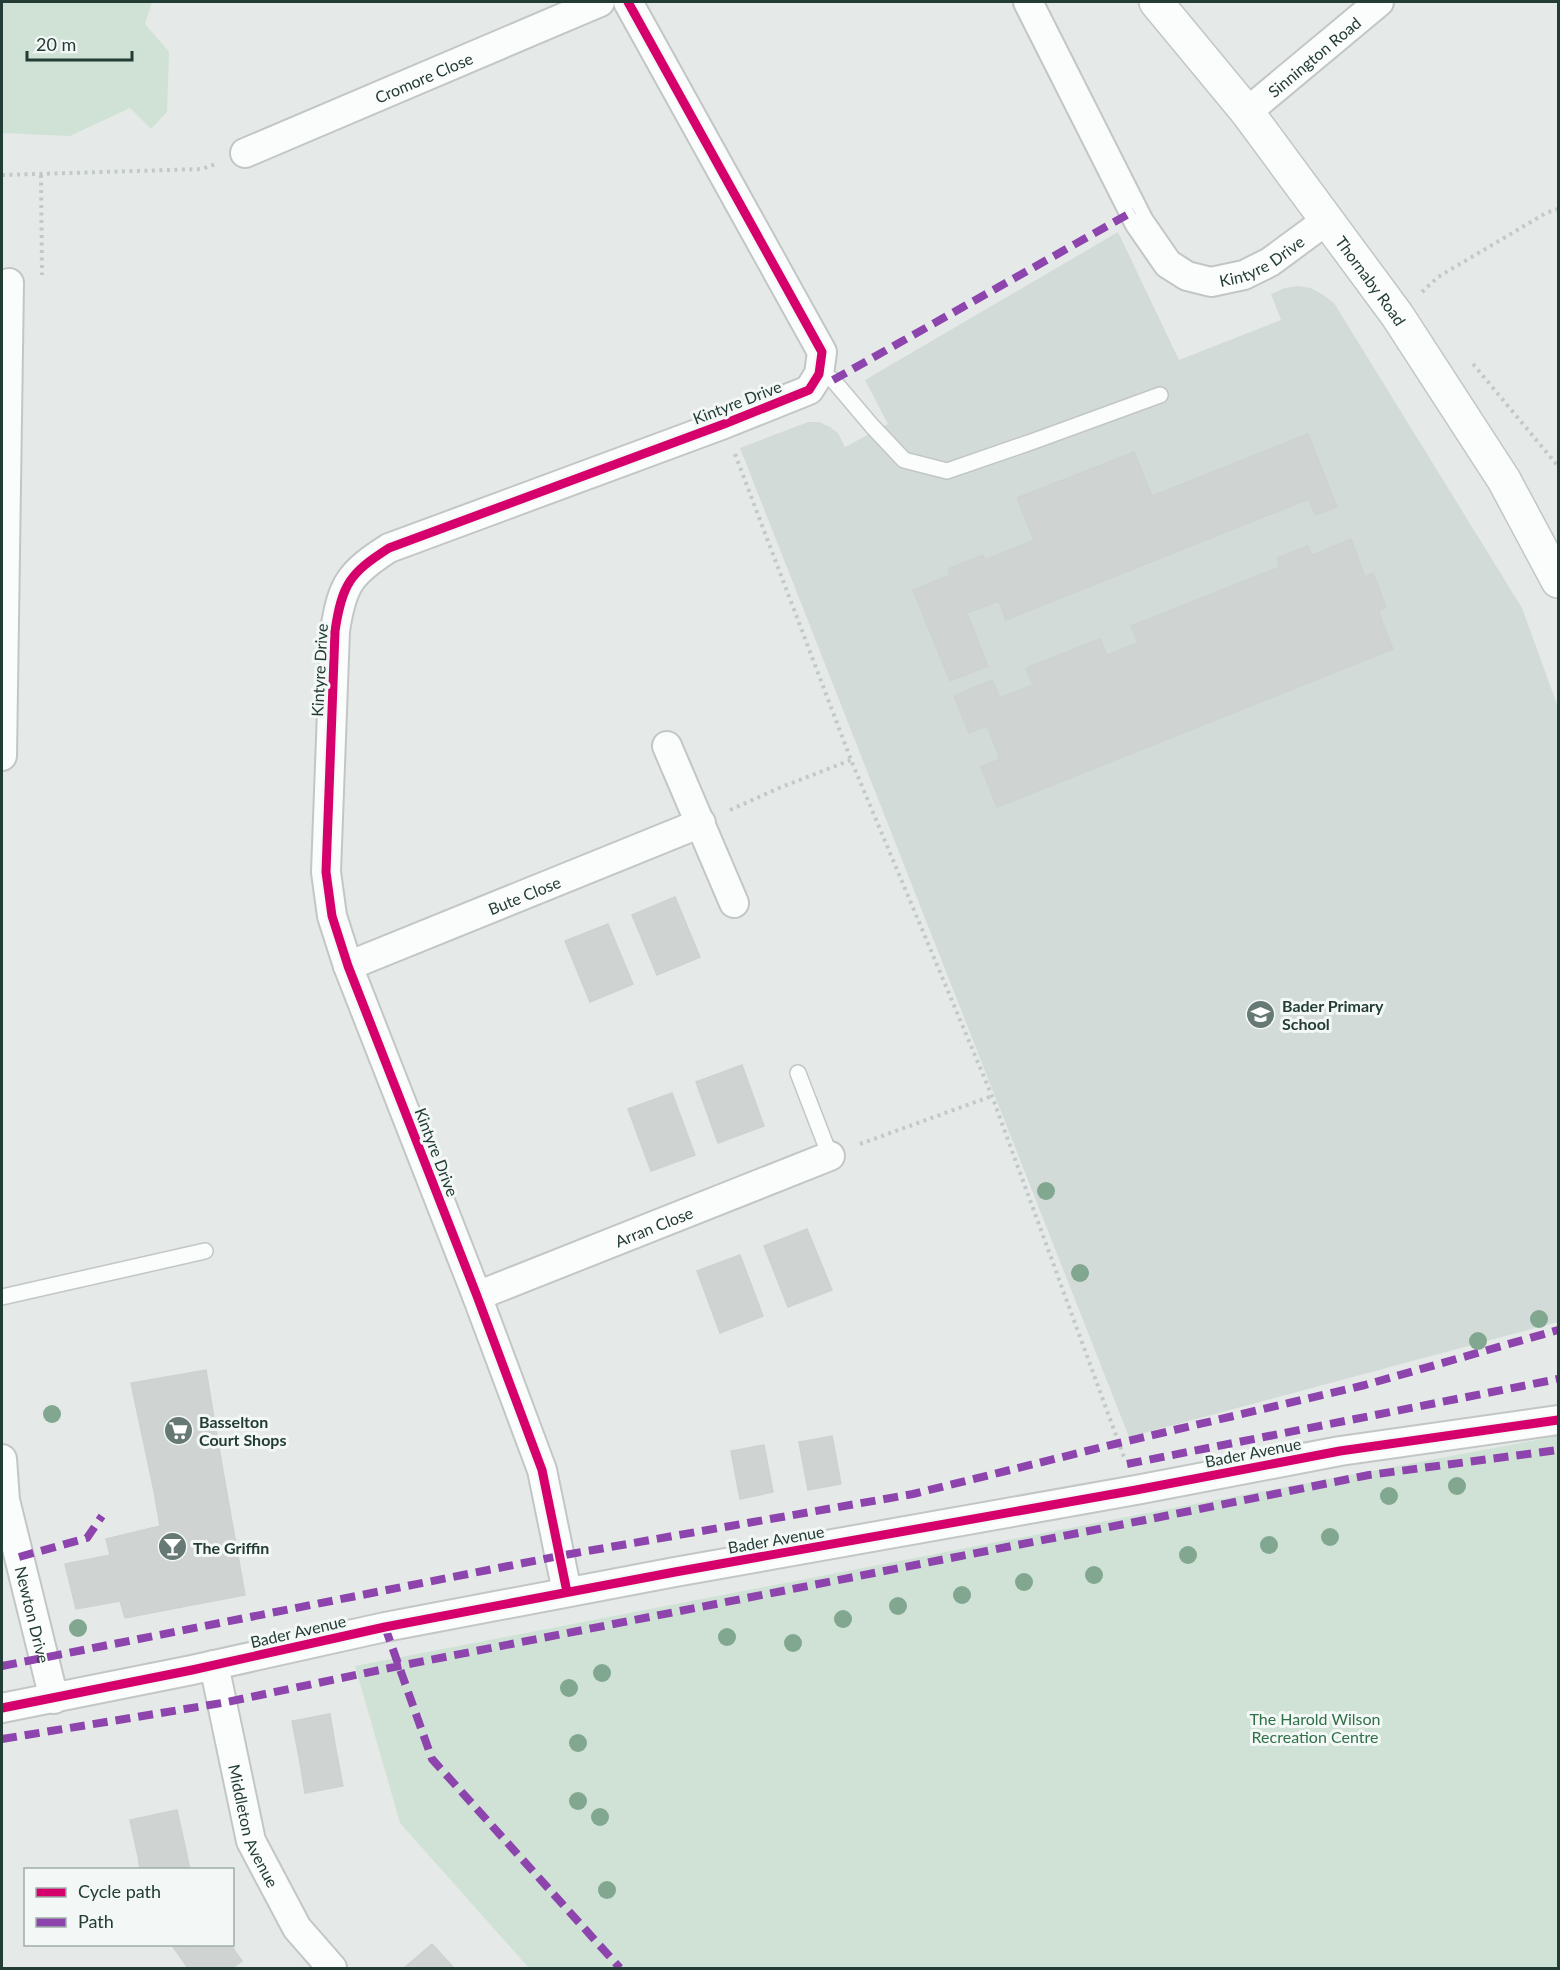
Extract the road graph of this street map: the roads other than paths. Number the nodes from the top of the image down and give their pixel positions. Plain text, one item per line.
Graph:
1 (600, 2) edge
2 (628, 2) edge
3 (1028, 2) edge
4 (1156, 2) edge
5 (1379, 2) edge
6 (1247, 112) junction
7 (245, 153) road end
8 (1327, 220) junction
9 (9, 283) road end
10 (819, 374) junction
11 (1160, 395) dead end
12 (4, 467) edge
13 (1558, 581) edge
14 (666, 746) dead end
15 (2, 756) edge
16 (701, 823) junction
17 (734, 903) dead end
18 (348, 966) junction
19 (798, 1074) dead end
20 (830, 1156) joint
21 (205, 1251) dead end
22 (477, 1296) junction
23 (2, 1297) edge
24 (1558, 1420) edge
25 (2, 1459) edge
26 (567, 1592) junction
27 (214, 1665) junction
28 (54, 1699) junction
29 (2, 1708) edge
30 (332, 1968) edge

1 - 7 street, Cromore Close
2 - 10 street
3 - 8 street, Kintyre Drive
4 - 6 street, Thornaby Road
5 - 6 street, Sinnington Road
6 - 8 street, Thornaby Road
8 - 13 street, Thornaby Road
9 - 12 street
10 - 11 lane
10 - 18 street, Kintyre Drive
12 - 15 street
14 - 16 street
16 - 17 street
16 - 18 street, Bute Close
18 - 22 street, Kintyre Drive
19 - 20 lane
20 - 22 street, Arran Close
21 - 23 lane
22 - 26 street, Kintyre Drive
24 - 26 street, Bader Avenue
25 - 28 street, Newton Drive
26 - 27 street, Bader Avenue
27 - 28 street, Bader Avenue
27 - 30 street, Middleton Avenue
28 - 29 street, Bader Avenue

